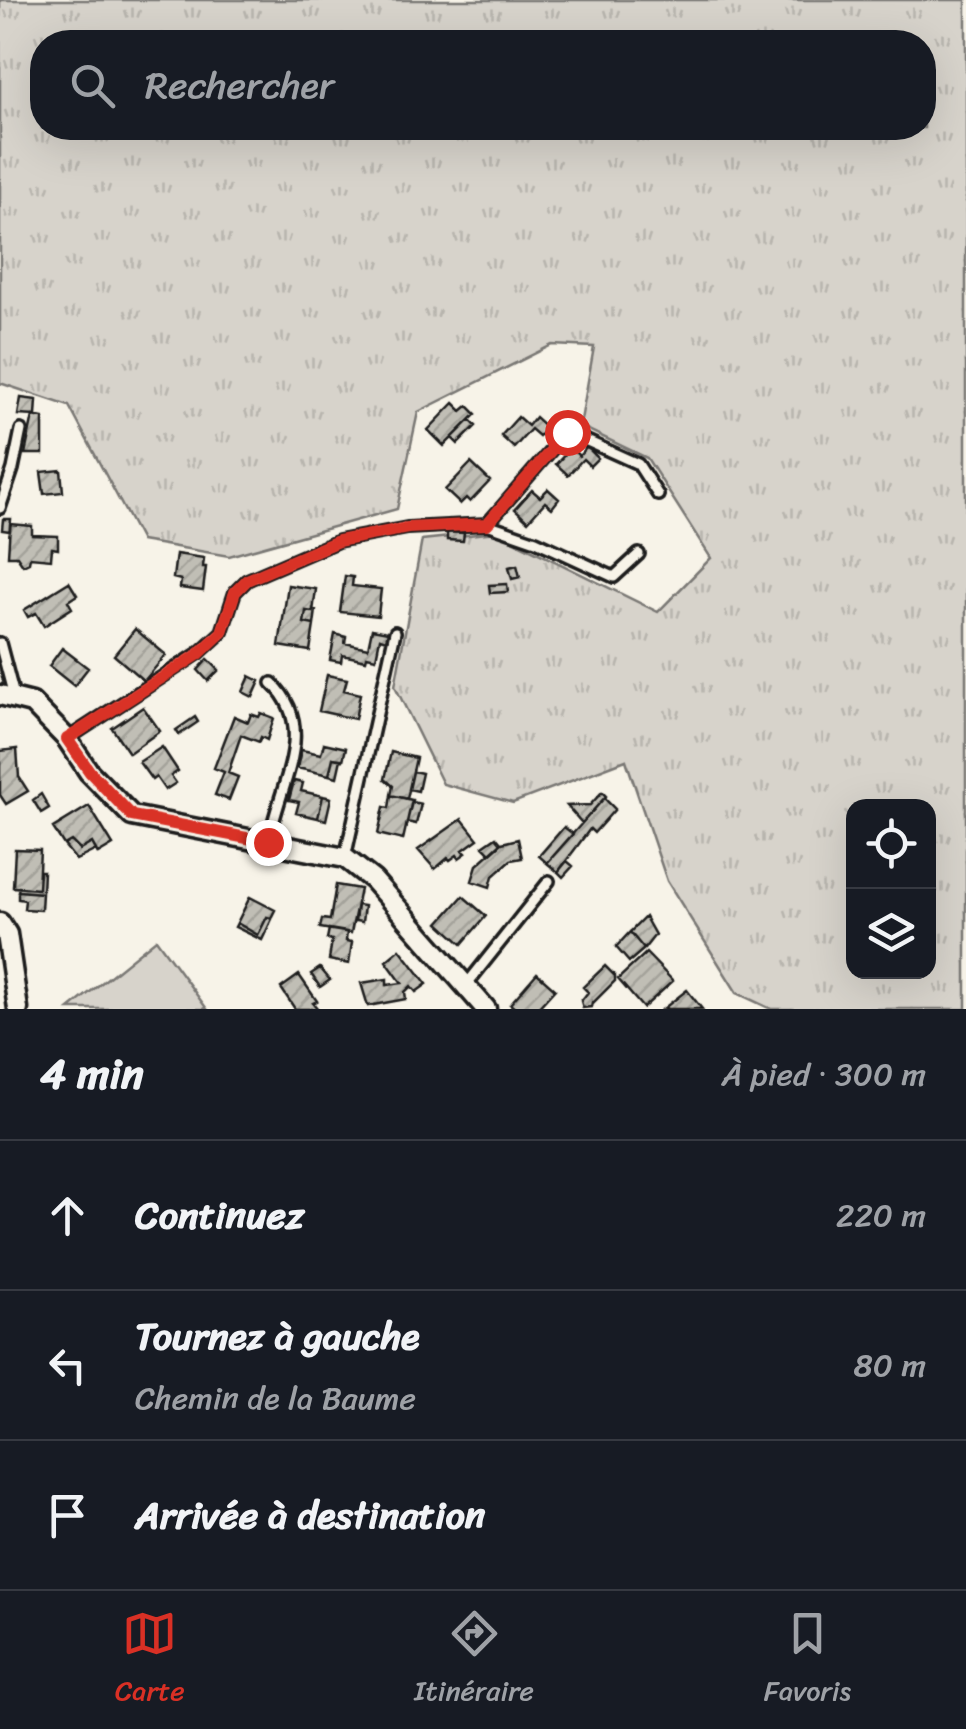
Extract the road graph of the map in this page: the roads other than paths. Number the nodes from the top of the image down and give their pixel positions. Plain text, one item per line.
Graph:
1 (21, 430) dead end
2 (658, 495) dead end
3 (0, 508) edge
4 (487, 524) junction
5 (639, 554) dead end
6 (396, 632) dead end
7 (0, 643) edge
8 (272, 683) dead end
9 (7, 695) edge
10 (67, 739) junction
11 (268, 842) junction
12 (345, 858) junction
13 (550, 881) dead end
14 (0, 923) edge
15 (467, 984) junction
16 (18, 1009) edge
17 (486, 1009) edge

1 - 3 lane
2 - 4 lane
4 - 5 lane
4 - 10 lane
6 - 12 lane
7 - 9 lane
8 - 11 lane
9 - 10 street
10 - 11 street
11 - 12 street
12 - 15 street
13 - 15 lane
14 - 16 street
15 - 17 street

